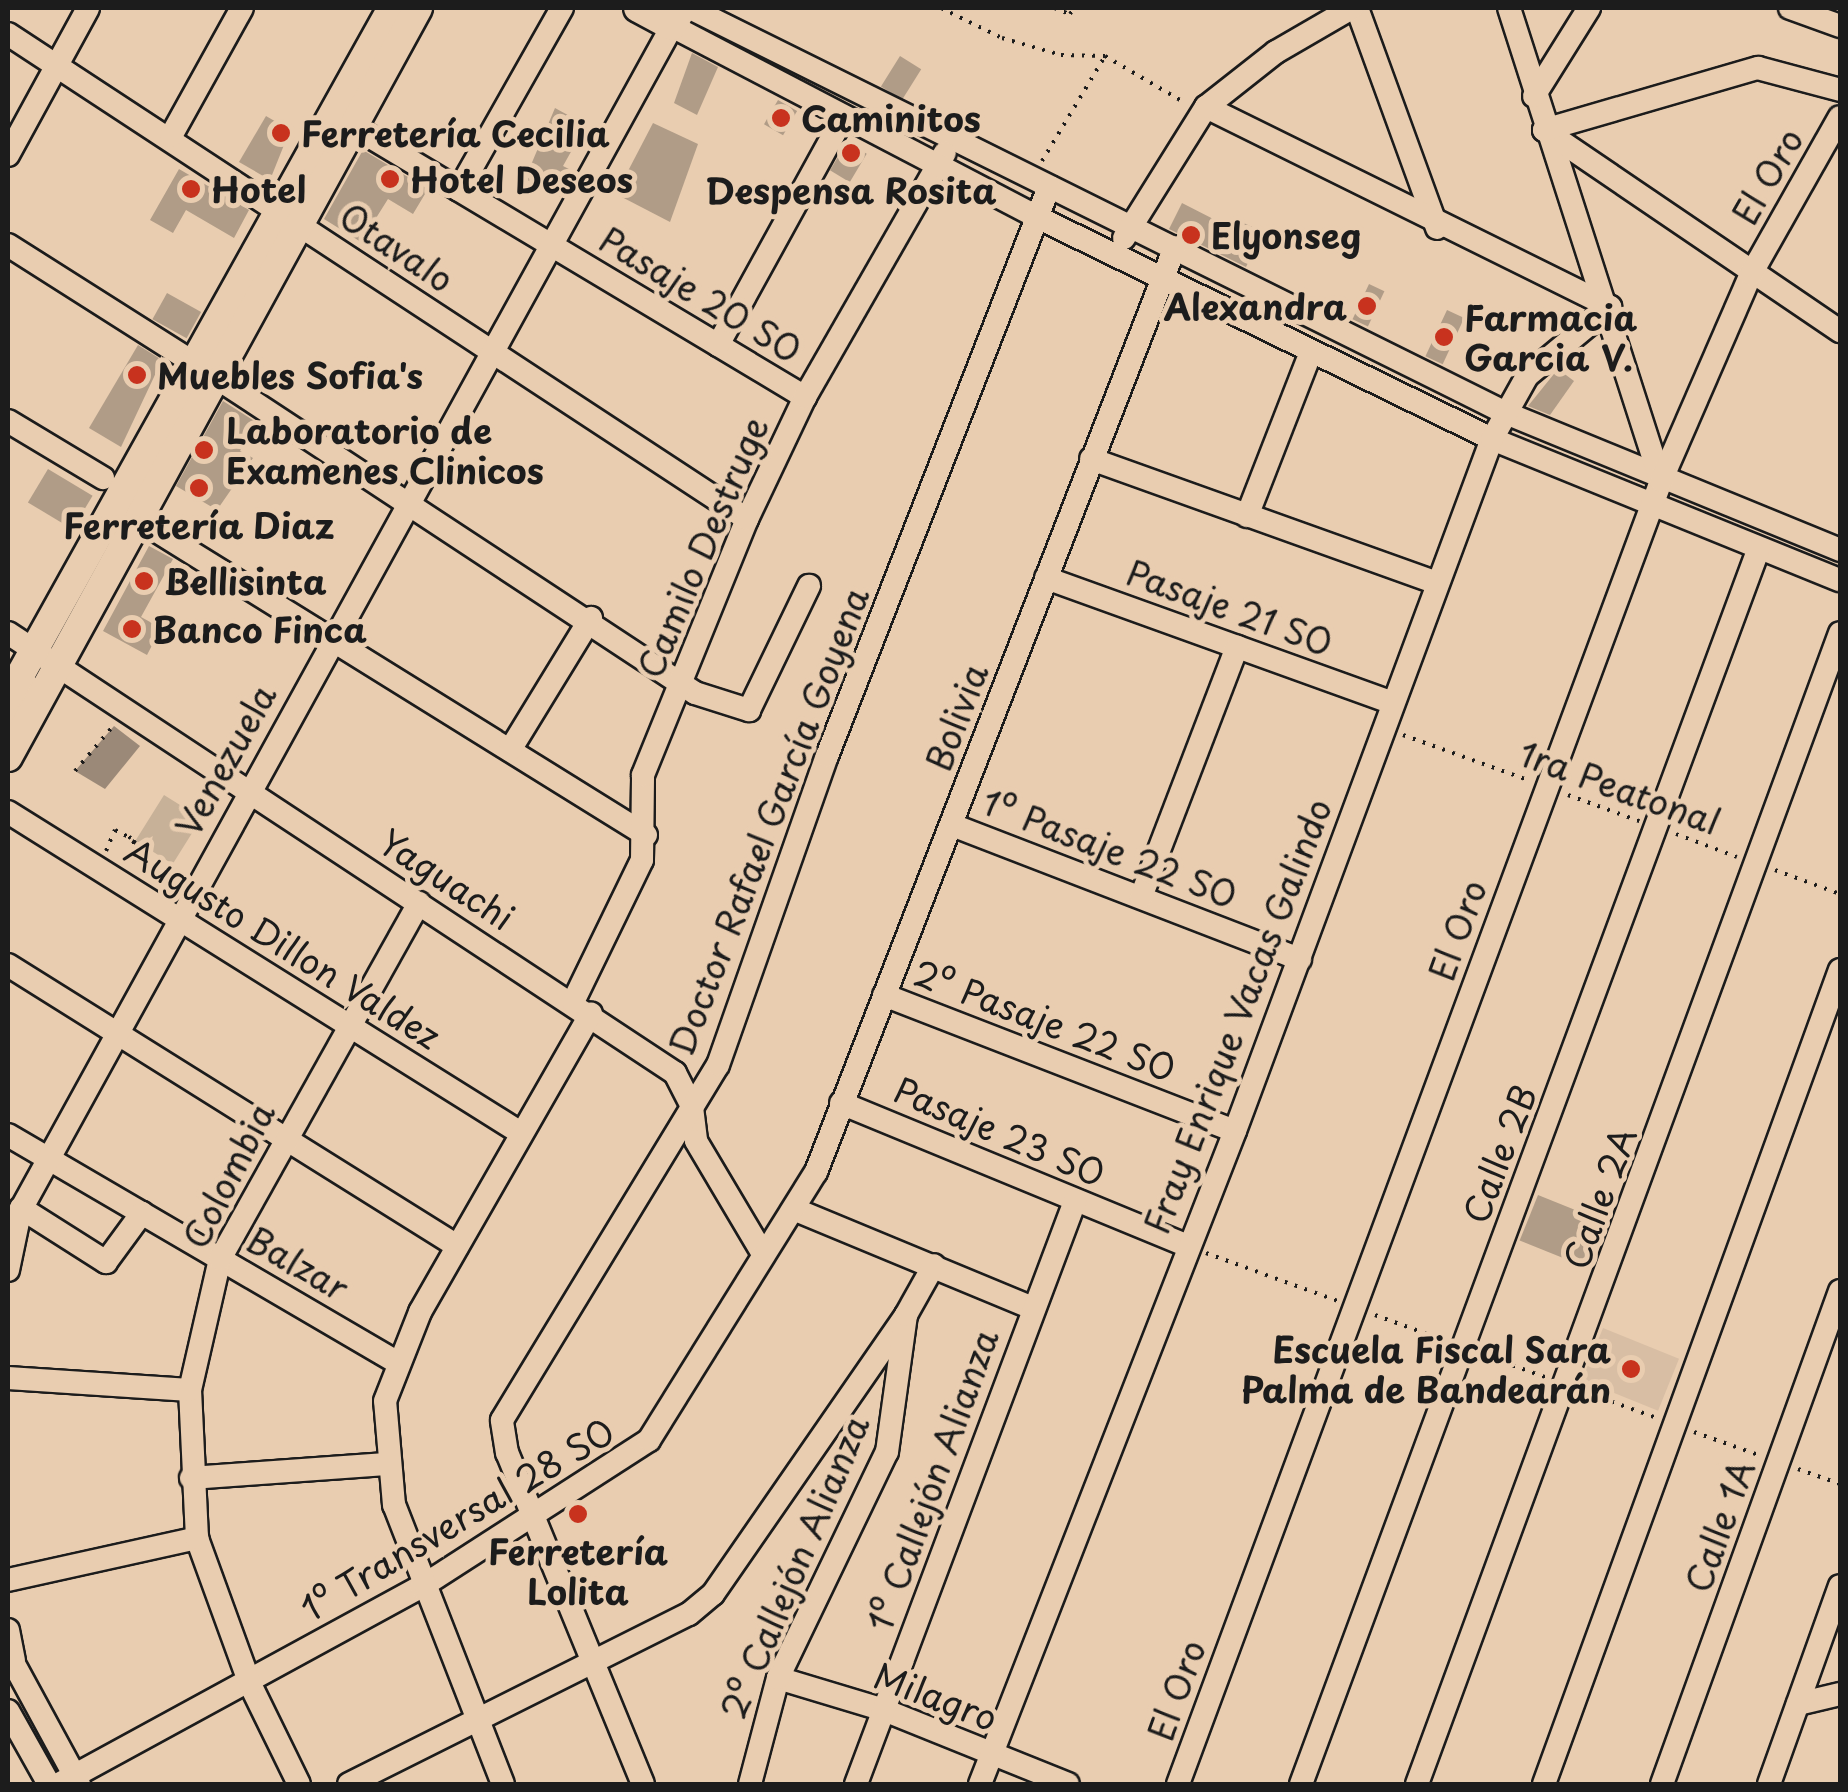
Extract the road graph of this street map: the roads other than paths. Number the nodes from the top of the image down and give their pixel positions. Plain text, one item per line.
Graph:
1 (88, 8) edge
2 (242, 8) edge
3 (392, 8) edge
4 (400, 8) edge
5 (410, 8) edge
6 (418, 8) edge
7 (562, 8) edge
8 (638, 8) edge
9 (1355, 8) edge
10 (1509, 8) edge
11 (1589, 8) edge
12 (1790, 8) edge
13 (681, 14) edge
14 (1840, 26) edge
15 (8, 34) edge
16 (56, 66) junction
17 (1840, 90) edge
18 (1534, 96) junction
19 (1204, 110) junction
20 (844, 116) junction
21 (1840, 117) edge
22 (354, 127) junction
23 (1544, 130) junction
24 (171, 136) junction
25 (953, 139) junction
26 (8, 156) edge
27 (1831, 157) edge
28 (937, 165) junction
29 (1040, 182) junction
30 (459, 190) junction
31 (1037, 217) junction
32 (291, 218) junction
33 (1130, 226) junction
34 (1437, 228) junction
35 (8, 245) edge
36 (551, 245) junction
37 (1175, 247) junction
38 (1116, 254) junction
39 (1751, 274) junction
40 (1161, 277) junction
41 (1610, 308) junction
42 (1840, 331) edge
43 (718, 345) junction
44 (1311, 352) junction
45 (492, 353) junction
46 (206, 370) junction
47 (806, 397) junction
48 (1506, 413) junction
49 (8, 421) edge
50 (1492, 439) junction
51 (1091, 458) junction
52 (103, 478) dead end
53 (1661, 481) junction
54 (408, 506) junction
55 (1651, 509) junction
56 (1246, 516) junction
57 (747, 519) junction
58 (155, 530) dead end
59 (1759, 548) junction
60 (1840, 550) edge
61 (1046, 578) junction
62 (1840, 580) edge
63 (1438, 583) junction
64 (809, 586) dead end
65 (590, 618) junction
66 (8, 633) edge
67 (1840, 633) edge
68 (335, 638) junction
69 (1237, 647) junction
70 (47, 659) junction
71 (684, 680) junction
72 (8, 697) edge
73 (1391, 702) junction
74 (8, 720) edge
75 (8, 742) edge
76 (510, 750) junction
77 (8, 757) edge
78 (250, 792) junction
79 (8, 812) edge
80 (952, 825) junction
81 (646, 835) junction
82 (1141, 896) junction
83 (418, 903) junction
84 (180, 919) junction
85 (1300, 958) junction
86 (8, 964) edge
87 (1840, 970) edge
88 (884, 995) junction
89 (582, 1008) junction
90 (346, 1024) junction
91 (117, 1034) junction
92 (718, 1065) junction
93 (675, 1073) junction
94 (841, 1104) junction
95 (692, 1106) junction
96 (1235, 1132) junction
97 (521, 1133) junction
98 (8, 1134) edge
99 (285, 1139) junction
100 (49, 1159) junction
101 (1075, 1201) junction
102 (21, 1208) junction
103 (796, 1210) junction
104 (142, 1213) junction
105 (8, 1233) edge
106 (456, 1246) junction
107 (1188, 1246) junction
108 (763, 1254) junction
109 (220, 1259) junction
110 (934, 1265) junction
111 (8, 1270) edge
112 (1840, 1292) edge
113 (1033, 1308) junction
114 (906, 1316) junction
115 (398, 1362) junction
116 (8, 1378) edge
117 (190, 1390) junction
118 (386, 1464) junction
119 (191, 1478) junction
120 (532, 1514) junction
121 (197, 1538) junction
122 (8, 1580) edge
123 (1840, 1586) edge
124 (420, 1587) junction
125 (8, 1630) edge
126 (11, 1656) edge
127 (593, 1659) junction
128 (778, 1678) junction
129 (250, 1684) junction
130 (1840, 1694) edge
131 (1798, 1704) junction
132 (884, 1710) junction
133 (8, 1712) edge
134 (476, 1718) junction
135 (991, 1755) junction
136 (71, 1781) edge
137 (49, 1784) edge
138 (299, 1784) edge
139 (350, 1784) edge
140 (503, 1784) edge
141 (643, 1784) edge
142 (750, 1784) edge
143 (856, 1784) edge
144 (980, 1784) edge
145 (1068, 1784) edge
146 (1178, 1784) edge
147 (1302, 1784) edge
148 (1417, 1784) edge
149 (1544, 1784) edge
150 (1662, 1784) edge
151 (1769, 1784) edge

1 - 16 street
2 - 24 street
3 - 32 main road
4 - 32 street
5 - 32 street
6 - 22 main road
7 - 30 street
8 - 13 main road
9 - 19 street
9 - 34 street
10 - 18 street
11 - 18 street
12 - 14 street
13 - 20 street
13 - 25 street
13 - 36 street, Venezuela
15 - 16 street, Otavalo
16 - 24 street, Otavalo
16 - 26 street
17 - 23 street
18 - 23 street
19 - 33 street
19 - 34 street
20 - 28 street
20 - 43 street
21 - 27 street, El Oro
22 - 30 street, Pasaje 20 SO
22 - 32 main road
23 - 39 street
23 - 41 street
24 - 32 street, Otavalo
25 - 28 street, Camilo Destruge
25 - 29 street
27 - 39 street, El Oro
28 - 31 street
28 - 47 street, Camilo Destruge
29 - 31 street, Doctor Rafael García Goyena
29 - 33 street
30 - 36 street, Pasaje 20 SO
31 - 38 street
31 - 92 street, Doctor Rafael García Goyena
32 - 45 street, Otavalo
32 - 46 main road
32 - 70 street
33 - 37 street
33 - 38 street
34 - 41 street
35 - 46 street
36 - 43 street, Pasaje 20 SO
36 - 45 street, Venezuela
37 - 40 street, Bolivia
37 - 48 street
38 - 40 street
39 - 42 street
39 - 53 street, El Oro
40 - 44 street
40 - 51 street, Bolivia
41 - 48 street, Fray Enrique Vacas Galindo
41 - 53 street
43 - 47 street, Pasaje 20 SO
44 - 50 street
44 - 56 street
45 - 54 street, Venezuela
45 - 57 street, Otavalo
46 - 54 street
46 - 70 main road
47 - 57 street, Camilo Destruge
48 - 50 street, Fray Enrique Vacas Galindo
48 - 53 street
49 - 52 street
50 - 55 street
50 - 63 street, Fray Enrique Vacas Galindo
51 - 56 street
51 - 61 street, Bolivia
53 - 55 street, El Oro
53 - 60 street
54 - 65 street
54 - 68 street, Venezuela
55 - 59 street
55 - 146 street, El Oro
56 - 63 street
57 - 71 street, Camilo Destruge
58 - 68 street
59 - 62 street
59 - 147 street, Calle 2B
61 - 69 street, Pasaje 21 SO
61 - 80 street, Bolivia
63 - 73 street, Fray Enrique Vacas Galindo
64 - 71 street
65 - 71 street
65 - 76 street
66 - 70 street, Yaguachi
67 - 148 street, Calle 2A
68 - 76 street
68 - 78 street, Venezuela
69 - 73 street, Pasaje 21 SO
69 - 82 street
70 - 72 main road
70 - 74 street
70 - 75 street
70 - 77 main road
70 - 78 street, Yaguachi
71 - 81 street, Camilo Destruge
73 - 85 street, Fray Enrique Vacas Galindo
76 - 81 street
78 - 83 street, Yaguachi
78 - 84 street, Venezuela
79 - 84 street, Augusto Dillon Valdez
80 - 82 street, 1º Pasaje 22 SO
80 - 88 street, Bolivia
81 - 89 street, Camilo Destruge
82 - 85 street, 1º Pasaje 22 SO
83 - 89 street, Yaguachi
83 - 90 street, Colombia
84 - 90 street, Augusto Dillon Valdez
84 - 91 street, Venezuela
85 - 96 street, Fray Enrique Vacas Galindo
86 - 91 street
87 - 149 street
88 - 94 street, Bolivia
88 - 96 street, 2º Pasaje 22 SO
89 - 93 street, Yaguachi
89 - 97 street, Camilo Destruge
90 - 97 street, Augusto Dillon Valdez
90 - 99 street, Colombia
91 - 99 street
91 - 100 street, Venezuela
92 - 93 street
92 - 95 street, Doctor Rafael García Goyena
93 - 95 street, Yaguachi
94 - 101 street, Pasaje 23 SO
94 - 103 street, Bolivia
95 - 108 street, Yaguachi
95 - 120 street, Doctor Rafael García Goyena
96 - 107 street, Fray Enrique Vacas Galindo
97 - 106 street, Camilo Destruge
98 - 100 street, Balzar
99 - 106 street
99 - 109 street, Colombia
100 - 102 street, Venezuela
100 - 104 street, Balzar
101 - 107 street, Pasaje 23 SO
101 - 113 street, 1º Callejón Alianza
102 - 104 street
102 - 105 street, Venezuela
102 - 111 street
103 - 108 street, 1º Transversal 28 SO
103 - 110 street
104 - 109 street, Balzar
106 - 115 street, Camilo Destruge
107 - 135 street, Fray Enrique Vacas Galindo
108 - 120 street, 1º Transversal 28 SO
109 - 115 street, Balzar
109 - 117 street, Colombia
110 - 113 street
110 - 114 street, 2º Callejón Alianza
112 - 150 street, Calle 1A
113 - 132 street, 1º Callejón Alianza
114 - 127 street
114 - 128 street, 2º Callejón Alianza
115 - 118 street, Camilo Destruge
116 - 117 street
117 - 119 street, Colombia
118 - 119 street
118 - 124 street, Camilo Destruge
119 - 121 street, Colombia
120 - 124 street, 1º Transversal 28 SO
120 - 127 street, Doctor Rafael García Goyena
121 - 122 street
121 - 129 street, Colombia
123 - 131 street
124 - 129 street, 1º Transversal 28 SO
124 - 134 street, Camilo Destruge
125 - 126 street
126 - 136 street
127 - 134 street
127 - 141 street, Doctor Rafael García Goyena
128 - 132 street, Milagro
128 - 142 street, 2º Callejón Alianza
129 - 136 street, 1º Transversal 28 SO
129 - 138 street, Colombia
130 - 131 street
131 - 151 street
132 - 135 street, Milagro
132 - 143 street, 1º Callejón Alianza
133 - 137 street
134 - 139 street
134 - 140 street, Camilo Destruge
135 - 144 street, Fray Enrique Vacas Galindo
135 - 145 street, Milagro

